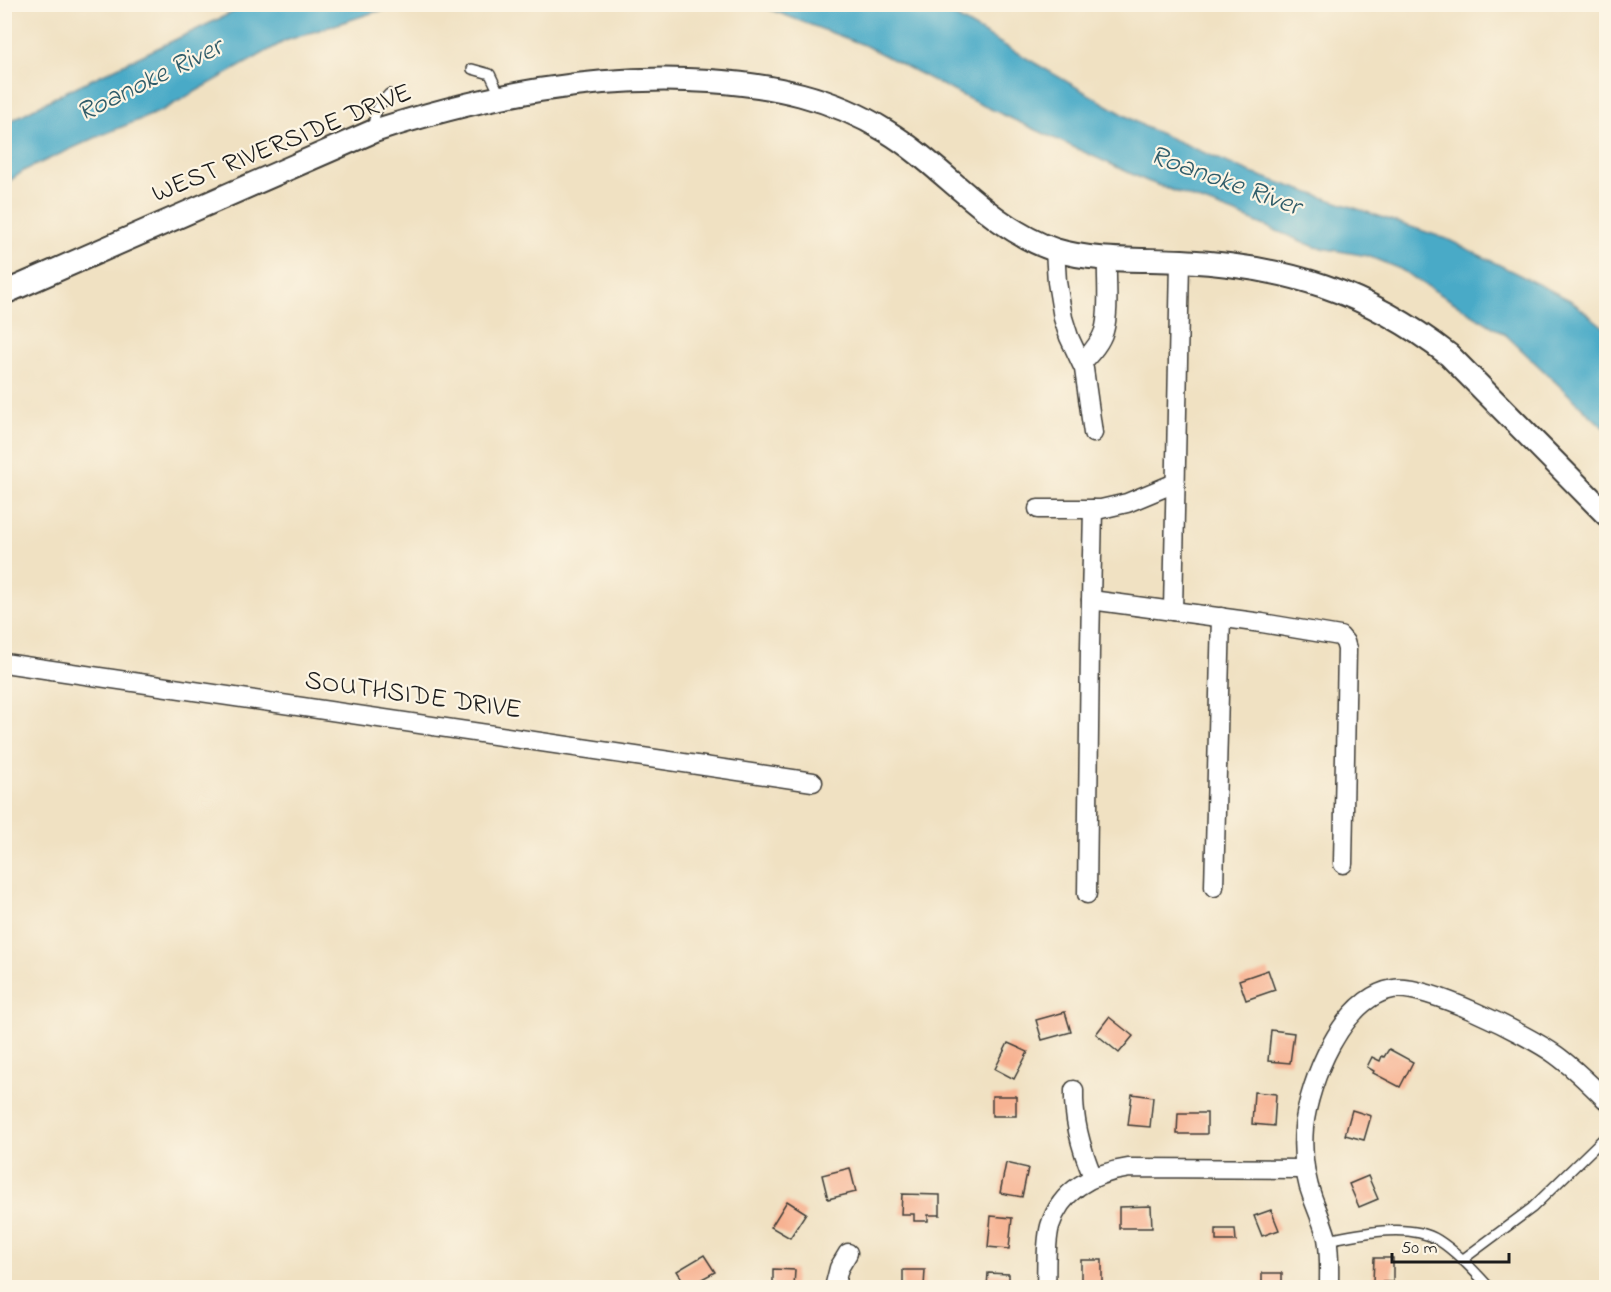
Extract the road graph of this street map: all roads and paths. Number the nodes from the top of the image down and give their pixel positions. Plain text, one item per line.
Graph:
1 (472, 69) dead end
2 (389, 94) dead end
3 (501, 97) junction
4 (374, 131) junction
5 (1055, 250) junction
6 (1107, 258) junction
7 (1180, 261) junction
8 (4, 293) edge
9 (1082, 363) junction
10 (1093, 434) dead end
11 (1175, 483) junction
12 (1038, 509) dead end
13 (1094, 509) junction
14 (1606, 514) edge
15 (1091, 600) junction
16 (1173, 611) junction
17 (1221, 617) junction
18 (4, 663) edge
19 (813, 783) dead end
20 (1343, 864) dead end
21 (1214, 887) dead end
22 (1087, 894) dead end
23 (1074, 1090) dead end
24 (1606, 1100) edge
25 (1606, 1136) edge
26 (1305, 1169) junction
27 (1093, 1177) junction
28 (1327, 1240) junction
29 (848, 1253) dead end
30 (1462, 1260) junction
31 (834, 1287) edge
32 (1046, 1287) edge
33 (1329, 1287) edge
34 (1490, 1287) edge

1 - 3 lane
2 - 4 lane
3 - 4 street, WEST RIVERSIDE DRIVE
3 - 5 street, WEST RIVERSIDE DRIVE
4 - 8 street, WEST RIVERSIDE DRIVE
5 - 6 street, WEST RIVERSIDE DRIVE
5 - 9 street
6 - 7 street, WEST RIVERSIDE DRIVE
6 - 9 street
7 - 11 street
7 - 14 street, WEST RIVERSIDE DRIVE
9 - 10 street
11 - 13 street
11 - 16 street
12 - 13 street
13 - 15 street
15 - 16 street
15 - 22 street
16 - 17 street
17 - 20 street
17 - 21 street
18 - 19 street, SOUTHSIDE DRIVE
23 - 27 street
24 - 26 street
25 - 30 lane
26 - 27 street
26 - 28 street
27 - 32 street
28 - 30 lane
28 - 33 street
29 - 31 street
30 - 34 lane

